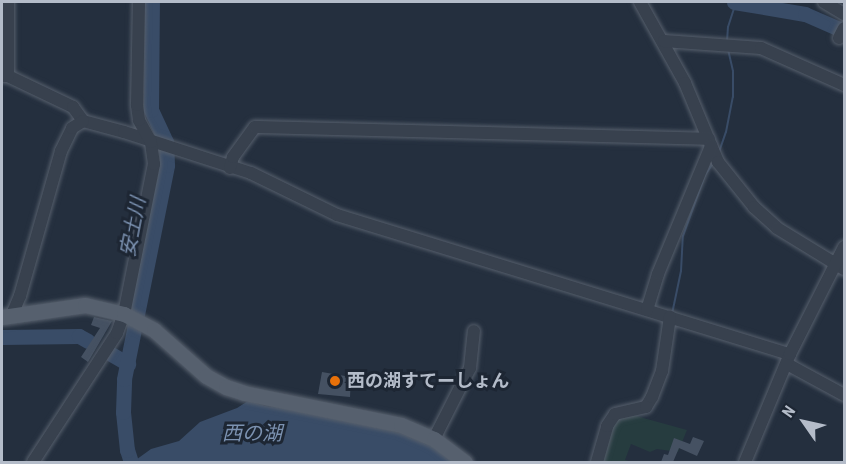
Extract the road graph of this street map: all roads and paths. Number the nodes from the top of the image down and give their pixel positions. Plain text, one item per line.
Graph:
1 (8, 2) edge
2 (139, 2) edge
3 (640, 2) edge
4 (824, 2) edge
5 (844, 14) edge
6 (664, 41) junction
7 (5, 76) edge
8 (844, 85) edge
9 (82, 122) junction
10 (155, 143) junction
11 (713, 150) junction
12 (230, 168) junction
13 (844, 247) edge
14 (840, 267) edge
15 (647, 310) junction
16 (125, 314) junction
17 (6, 317) edge
18 (670, 317) junction
19 (474, 331) dead end
20 (788, 359) junction
21 (844, 395) edge
22 (434, 440) junction
23 (33, 462) edge
24 (465, 462) edge
25 (597, 462) edge
26 (745, 462) edge

1 - 7 street
2 - 10 street
3 - 6 street
4 - 5 street
6 - 8 street
6 - 11 street
7 - 9 street
9 - 10 street
9 - 17 street
10 - 12 street
10 - 16 street
11 - 12 street
11 - 14 street
11 - 15 street
12 - 15 street
13 - 14 street
14 - 20 street
15 - 18 street
16 - 17 main road
16 - 22 main road
16 - 23 street
18 - 20 street
18 - 25 street
19 - 22 street
20 - 21 street
20 - 26 street
22 - 24 main road

